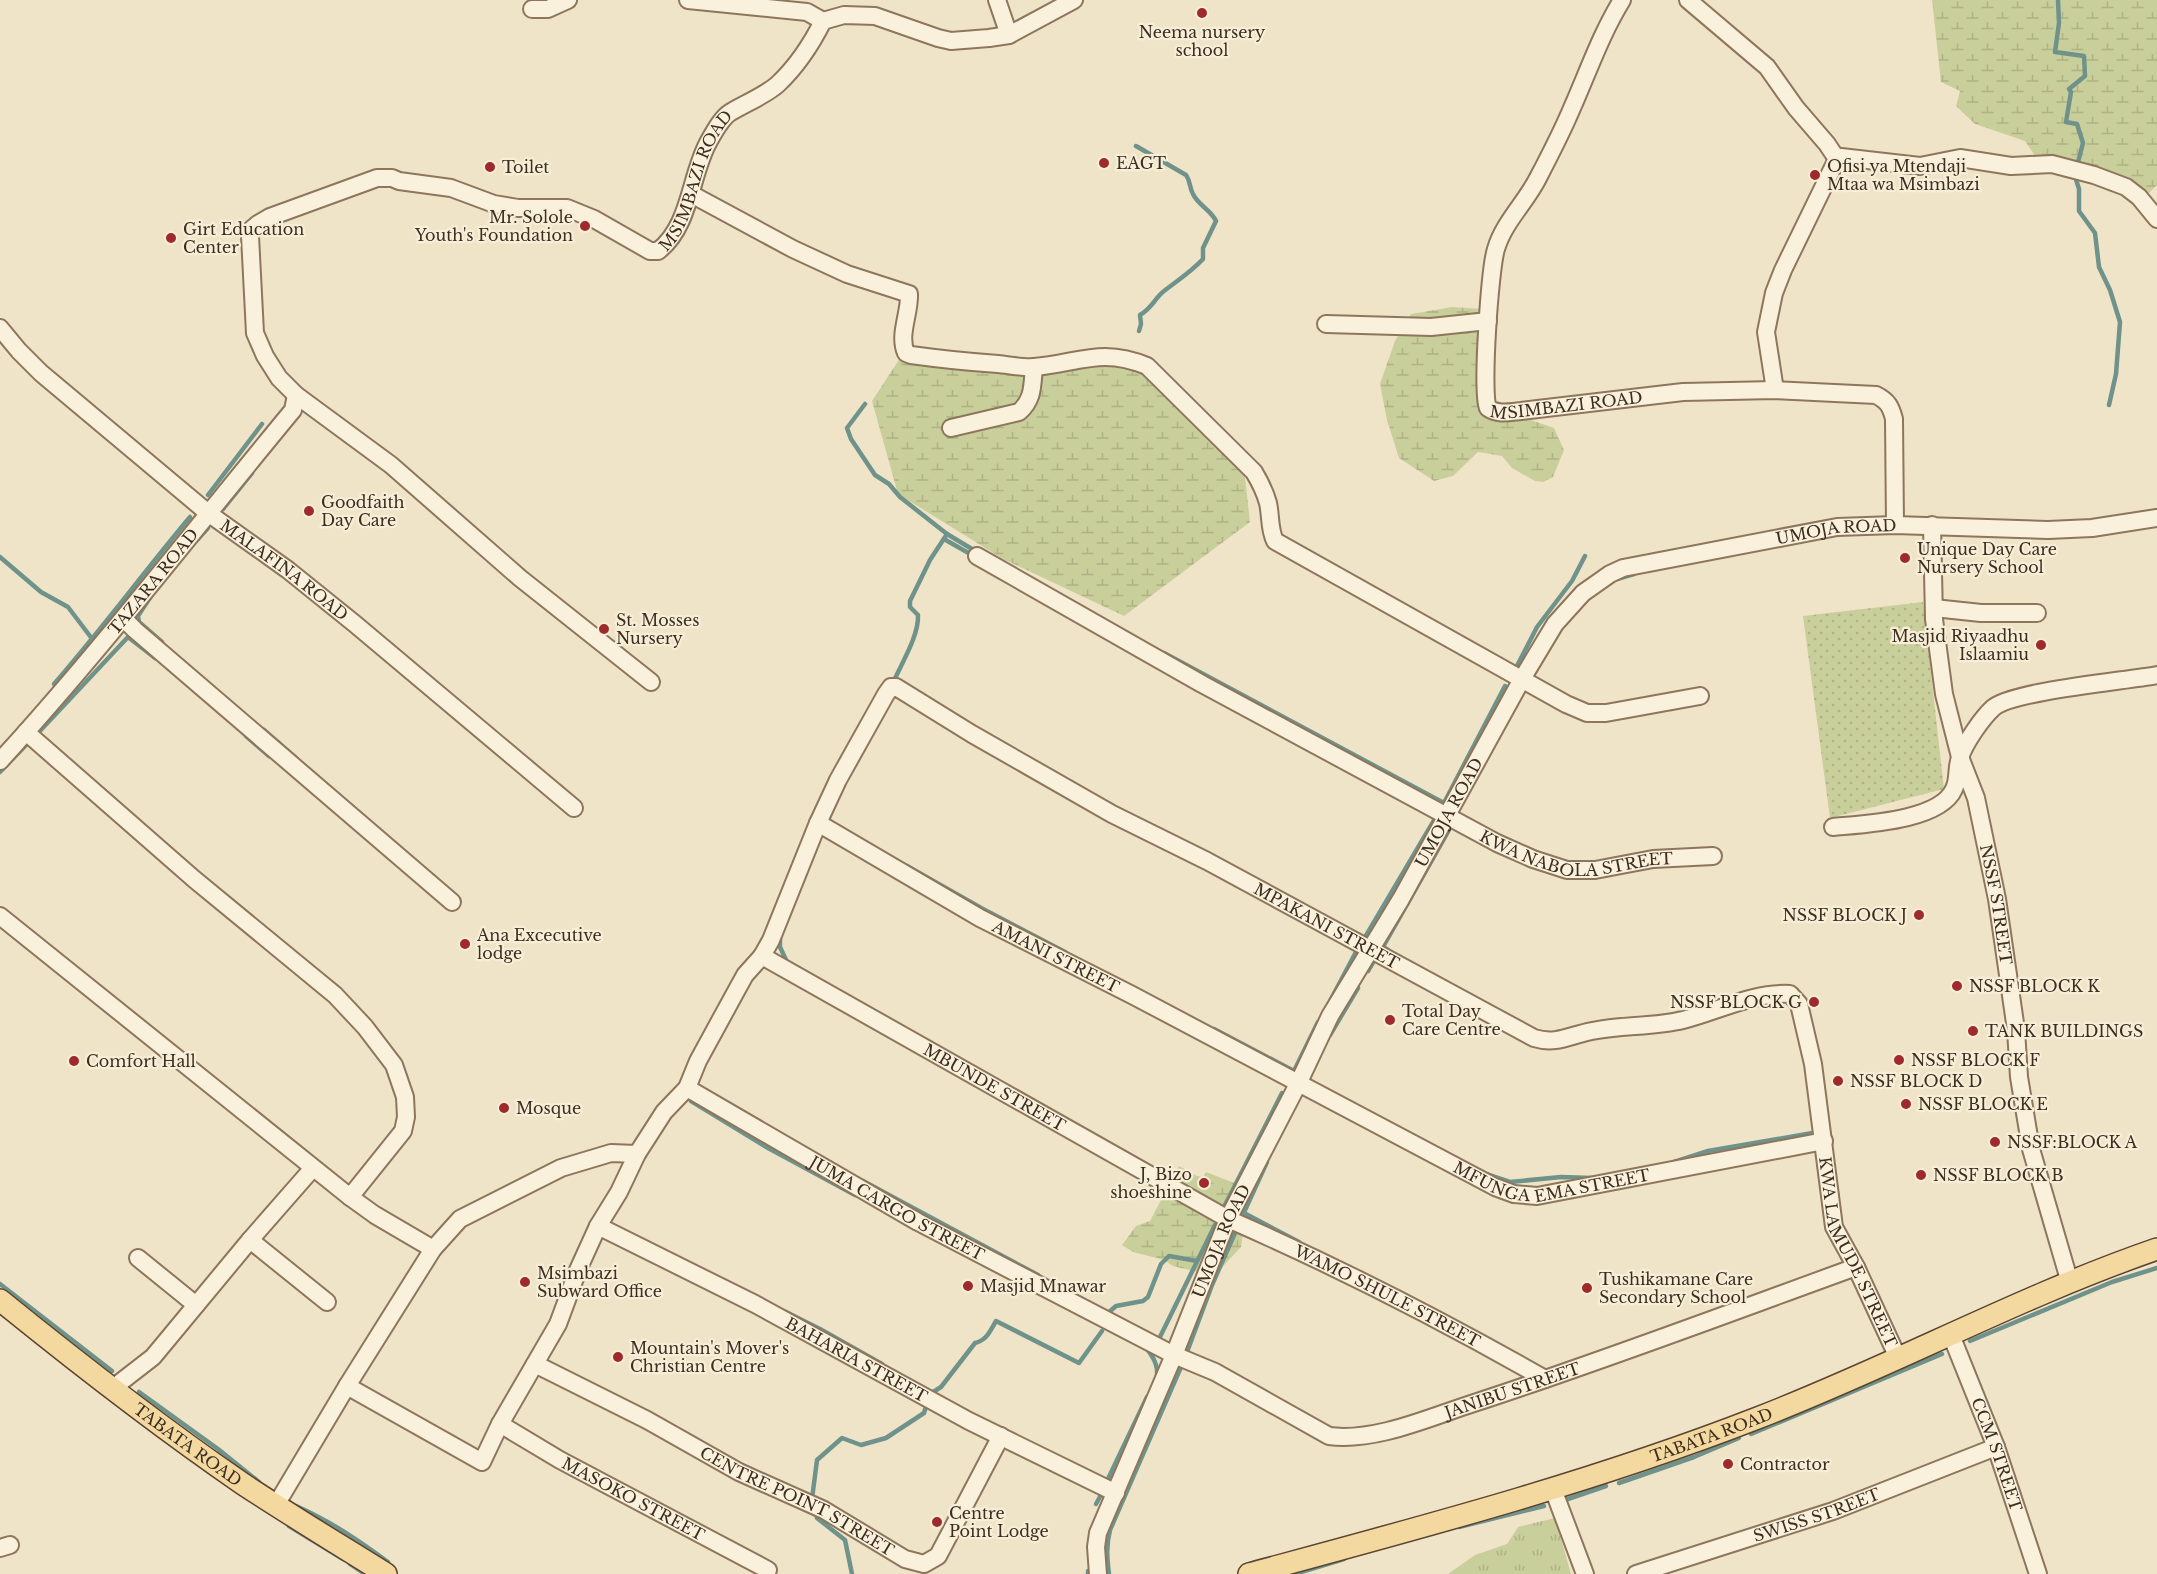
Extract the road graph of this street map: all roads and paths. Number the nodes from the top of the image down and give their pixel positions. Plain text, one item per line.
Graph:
1 (568, 0) edge
2 (688, 0) edge
3 (997, 0) edge
4 (1074, 0) edge
5 (1622, 0) edge
6 (1688, 0) edge
7 (532, 9) dead end
8 (823, 21) junction
9 (1009, 35) junction
10 (1837, 159) junction
11 (692, 194) junction
12 (2157, 219) edge
13 (1488, 321) junction
14 (1326, 324) dead end
15 (0, 328) edge
16 (1034, 367) junction
17 (1775, 390) junction
18 (296, 395) junction
19 (951, 429) dead end
20 (208, 513) junction
21 (2157, 518) edge
22 (1894, 525) junction
23 (1932, 525) junction
24 (977, 556) dead end
25 (1934, 608) junction
26 (2037, 613) dead end
27 (124, 619) junction
28 (2157, 675) edge
29 (1522, 680) junction
30 (651, 682) dead end
31 (1700, 696) dead end
32 (26, 732) junction
33 (1960, 757) junction
34 (0, 761) edge
35 (574, 808) dead end
36 (1448, 816) junction
37 (818, 823) junction
38 (1833, 827) dead end
39 (1713, 856) dead end
40 (452, 902) dead end
41 (0, 916) edge
42 (1370, 949) junction
43 (762, 956) junction
44 (1790, 994) joint
45 (1298, 1084) junction
46 (687, 1088) junction
47 (1824, 1141) junction
48 (637, 1154) junction
49 (313, 1168) junction
50 (350, 1197) junction
51 (1228, 1219) junction
52 (598, 1226) junction
53 (250, 1240) junction
54 (433, 1249) junction
55 (2157, 1249) edge
56 (138, 1258) dead end
57 (1856, 1267) junction
58 (2070, 1283) junction
59 (0, 1300) edge
60 (327, 1302) dead end
61 (196, 1305) junction
62 (1951, 1335) junction
63 (1174, 1355) junction
64 (1899, 1360) junction
65 (535, 1364) junction
66 (1545, 1379) junction
67 (346, 1386) junction
68 (112, 1388) junction
69 (500, 1424) junction
70 (1001, 1436) junction
71 (1996, 1447) junction
72 (1552, 1489) junction
73 (1116, 1492) junction
74 (276, 1505) junction
75 (768, 1570) dead end
76 (386, 1574) edge
77 (1098, 1574) edge
78 (1249, 1574) edge
79 (1585, 1574) edge
80 (1636, 1574) edge
81 (2038, 1574) edge

1 - 7 street
2 - 8 street
3 - 9 street
4 - 9 street
5 - 13 street, MSIMBAZI ROAD
6 - 10 street
8 - 9 street
8 - 11 street, MSIMBAZI ROAD
10 - 12 street
10 - 17 street
11 - 16 street
11 - 18 street, MSIMBAZI ROAD
13 - 14 street
13 - 17 street, MSIMBAZI ROAD
15 - 20 street, MALAFINA ROAD
16 - 19 street
16 - 29 street
17 - 22 street, MSIMBAZI ROAD
18 - 20 street, TAZARA ROAD
18 - 30 street
20 - 27 street, TAZARA ROAD
20 - 35 street, MALAFINA ROAD
21 - 23 street, UMOJA ROAD
22 - 23 street, UMOJA ROAD
22 - 29 street, UMOJA ROAD
23 - 25 street, NSSF STREET
24 - 36 street, KWA NABOLA STREET
25 - 26 street
25 - 33 street, NSSF STREET
27 - 32 street, TAZARA ROAD
27 - 40 street
28 - 33 street
29 - 31 street
29 - 36 street, UMOJA ROAD
32 - 34 street, TAZARA ROAD
32 - 50 street
33 - 38 street
33 - 58 street, NSSF STREET
36 - 39 street, KWA NABOLA STREET
36 - 42 street, UMOJA ROAD
37 - 42 street, MPAKANI STREET
37 - 43 street
37 - 45 street, AMANI STREET
41 - 49 street
42 - 44 street, MPAKANI STREET
42 - 45 street, UMOJA ROAD
43 - 46 street
43 - 51 street, MBUNDE STREET
44 - 47 street, KWA LAMUDE STREET
45 - 47 street, MFUNGA EMA STREET
45 - 51 street, UMOJA ROAD
46 - 48 street
46 - 63 street, JUMA CARGO STREET
47 - 57 street, KWA LAMUDE STREET
48 - 52 street
48 - 54 street
49 - 50 street
49 - 53 street
50 - 54 street
51 - 63 street, UMOJA ROAD
51 - 66 street, WAMO SHULE STREET
52 - 65 street
52 - 70 street, BAHARIA STREET
53 - 60 street
53 - 61 street
54 - 67 street
55 - 58 main road, TABATA ROAD
56 - 61 street
57 - 64 street, KWA LAMUDE STREET
57 - 66 street, JANIBU STREET
58 - 62 main road, TABATA ROAD
59 - 68 main road, TABATA ROAD
61 - 68 street
62 - 64 main road, TABATA ROAD
62 - 71 street, CCM STREET
63 - 66 street, JANIBU STREET
63 - 73 street, UMOJA ROAD
64 - 72 main road, TABATA ROAD
65 - 69 street
65 - 70 street, CENTRE POINT STREET
67 - 69 street
67 - 74 street
68 - 74 main road, TABATA ROAD
69 - 75 street, MASOKO STREET
70 - 73 street, BAHARIA STREET
71 - 80 street, SWISS STREET
71 - 81 street, CCM STREET
72 - 78 main road, TABATA ROAD
72 - 79 street
73 - 77 street, UMOJA ROAD
74 - 76 main road, TABATA ROAD

